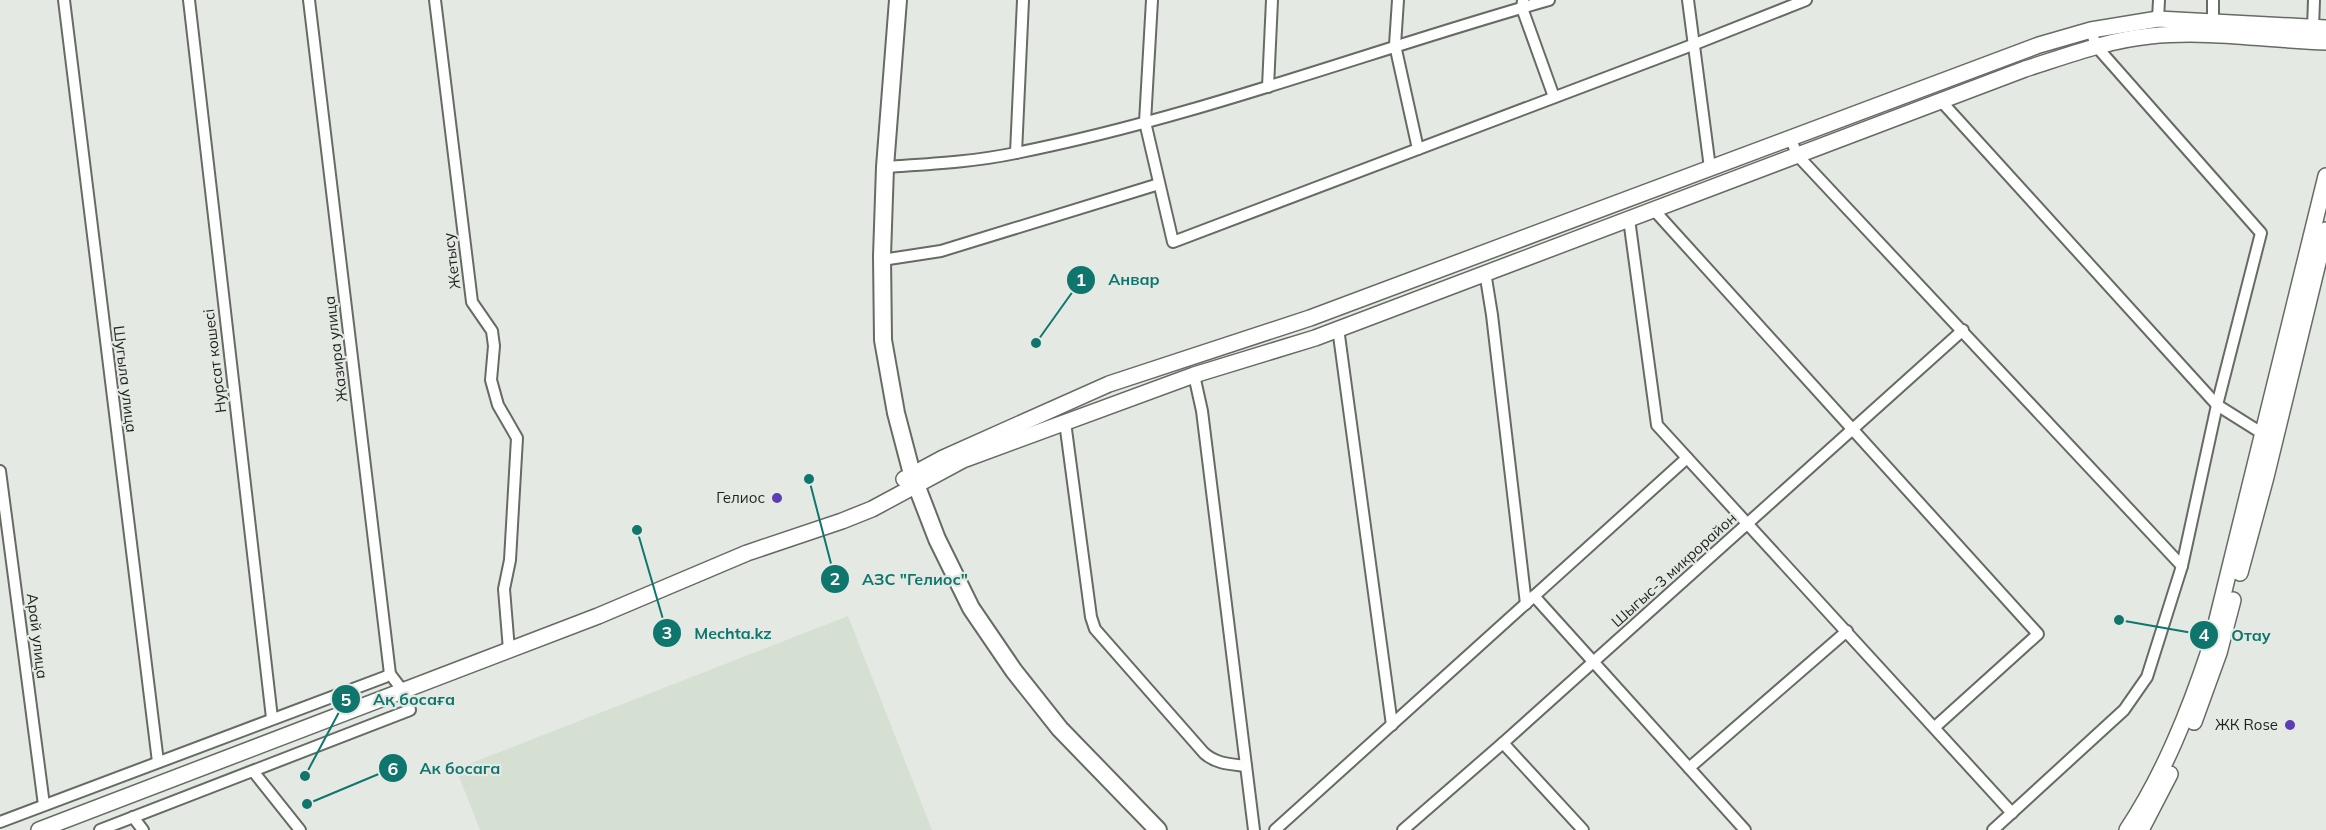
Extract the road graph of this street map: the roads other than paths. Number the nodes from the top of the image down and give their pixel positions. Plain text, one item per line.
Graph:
1 (64, 0) edge
2 (189, 0) edge
3 (309, 0) edge
4 (435, 0) edge
5 (898, 0) edge
6 (1023, 0) edge
7 (1152, 0) edge
8 (1272, 0) edge
9 (1398, 0) edge
10 (1549, 0) edge
11 (1688, 0) edge
12 (1806, 0) edge
13 (2159, 0) edge
14 (2213, 0) edge
15 (2314, 0) edge
16 (1523, 4) edge
17 (2158, 19) junction
18 (2213, 21) junction
19 (2320, 28) edge
20 (2091, 30) junction
21 (2326, 42) edge
22 (1695, 44) junction
23 (1395, 45) junction
24 (2096, 46) junction
25 (1268, 87) junction
26 (1554, 97) junction
27 (1941, 101) junction
28 (1145, 122) junction
29 (1790, 138) junction
30 (1418, 149) junction
31 (1016, 153) junction
32 (1798, 156) junction
33 (885, 167) junction
34 (1710, 168) junction
35 (2326, 176) edge
36 (1159, 184) junction
37 (1653, 209) junction
38 (1629, 219) junction
39 (2326, 230) edge
40 (882, 260) junction
41 (1485, 272) junction
42 (1310, 318) junction
43 (1338, 328) junction
44 (1963, 330) junction
45 (1315, 338) junction
46 (1194, 375) junction
47 (2217, 405) junction
48 (1065, 422) junction
49 (1853, 429) junction
50 (2269, 438) junction
51 (1687, 458) junction
52 (0, 471) edge
53 (914, 479) junction
54 (1748, 524) junction
55 (2182, 567) junction
56 (1530, 600) junction
57 (1847, 631) junction
58 (509, 650) junction
59 (1594, 662) junction
60 (390, 674) junction
61 (403, 691) junction
62 (272, 718) junction
63 (1392, 724) junction
64 (1935, 727) junction
65 (1503, 743) junction
66 (158, 762) junction
67 (1246, 766) junction
68 (1689, 768) junction
69 (253, 771) junction
70 (44, 805) junction
71 (2012, 813) junction
72 (133, 817) junction
73 (0, 822) edge
74 (39, 830) edge
75 (100, 830) edge
76 (143, 830) edge
77 (300, 830) edge
78 (1158, 830) edge
79 (1254, 830) edge
80 (1275, 830) edge
81 (1403, 830) edge
82 (1583, 830) edge
83 (1745, 830) edge
84 (1993, 830) edge
85 (2127, 830) edge
86 (2141, 830) edge

1 - 66 street, Шугыла улица
2 - 62 street, Нурсат кошесi
3 - 60 street, Жазира улица
4 - 58 street, Жетысу
5 - 33 main road
6 - 31 street
7 - 28 street
8 - 25 street
9 - 23 street
10 - 16 street
11 - 22 street
12 - 22 street
13 - 17 street
14 - 18 street
15 - 19 street
16 - 23 street
16 - 26 street
17 - 18 main road
17 - 20 main road
18 - 19 main road
20 - 24 street
20 - 29 main road
21 - 24 main road
22 - 26 street
22 - 34 street
23 - 25 street
23 - 30 street
24 - 27 main road
24 - 47 street
25 - 28 street
26 - 30 street
27 - 32 main road
27 - 47 street
28 - 31 street
28 - 36 street
29 - 32 street
29 - 34 main road
30 - 36 street
31 - 33 street
32 - 37 main road
32 - 44 street
33 - 40 main road
34 - 42 main road
35 - 50 main road
36 - 40 street
37 - 38 main road
37 - 49 street
38 - 41 main road
38 - 51 street
39 - 50 main road
40 - 53 main road
41 - 43 main road
41 - 56 street
42 - 45 main road
42 - 53 main road
43 - 45 main road
43 - 63 street
44 - 49 street, Шыгыс-3 микрорайон
44 - 55 street
45 - 46 main road
46 - 48 main road
46 - 67 street
47 - 50 street
47 - 55 street
48 - 53 main road
48 - 67 street
49 - 54 street, Шыгыс-3 микрорайон
49 - 64 street
50 - 85 main road
50 - 86 main road
51 - 54 street
51 - 56 street
52 - 70 street, Арай улица
53 - 58 main road
53 - 78 main road
54 - 57 street
54 - 59 street, Шыгыс-3 микрорайон
55 - 71 street
56 - 59 street
56 - 63 street
57 - 64 street
57 - 68 street
58 - 61 main road
59 - 65 street, Шыгыс-3 микрорайон
59 - 68 street
60 - 61 street
60 - 62 street
61 - 69 street
61 - 74 main road
62 - 66 street
63 - 80 street
64 - 71 street
65 - 81 street, Шыгыс-3 микрорайон
65 - 82 street
66 - 70 street
67 - 79 street
68 - 83 street
69 - 72 street
69 - 77 street
70 - 73 street
71 - 84 street
72 - 75 street
72 - 76 street

